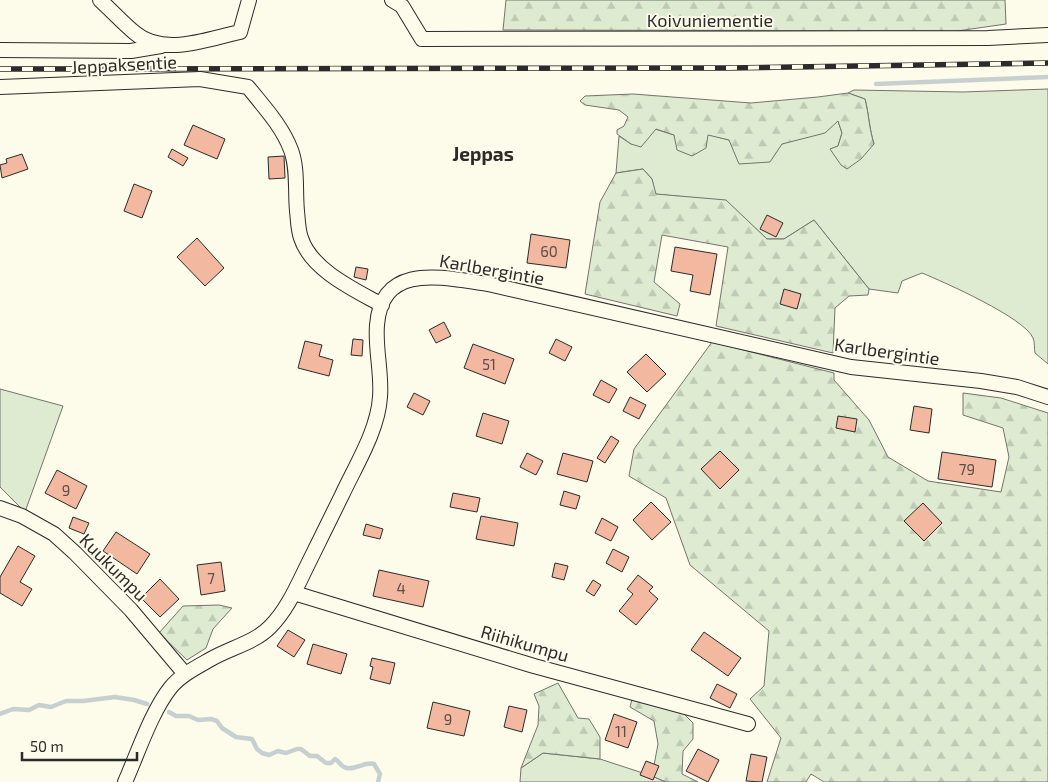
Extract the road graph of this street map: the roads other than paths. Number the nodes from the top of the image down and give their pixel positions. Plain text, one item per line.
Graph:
1 (100, 0) edge
2 (392, 0) edge
3 (250, 2) edge
4 (1048, 36) edge
5 (166, 46) junction
6 (0, 50) edge
7 (0, 87) edge
8 (382, 305) junction
9 (1048, 397) edge
10 (0, 508) edge
11 (294, 593) junction
12 (185, 674) junction
13 (748, 724) dead end
14 (125, 782) edge

1 - 5 street
2 - 4 street, Koivuniementie
3 - 5 street
5 - 6 street
7 - 8 street, Jeppaksentie
8 - 9 street, Karlbergintie
8 - 11 street, Karlbergintie
10 - 12 street, Kuukumpu
11 - 12 street, Karlbergintie
11 - 13 street, Riihikumpu
12 - 14 street, Karlbergintie

